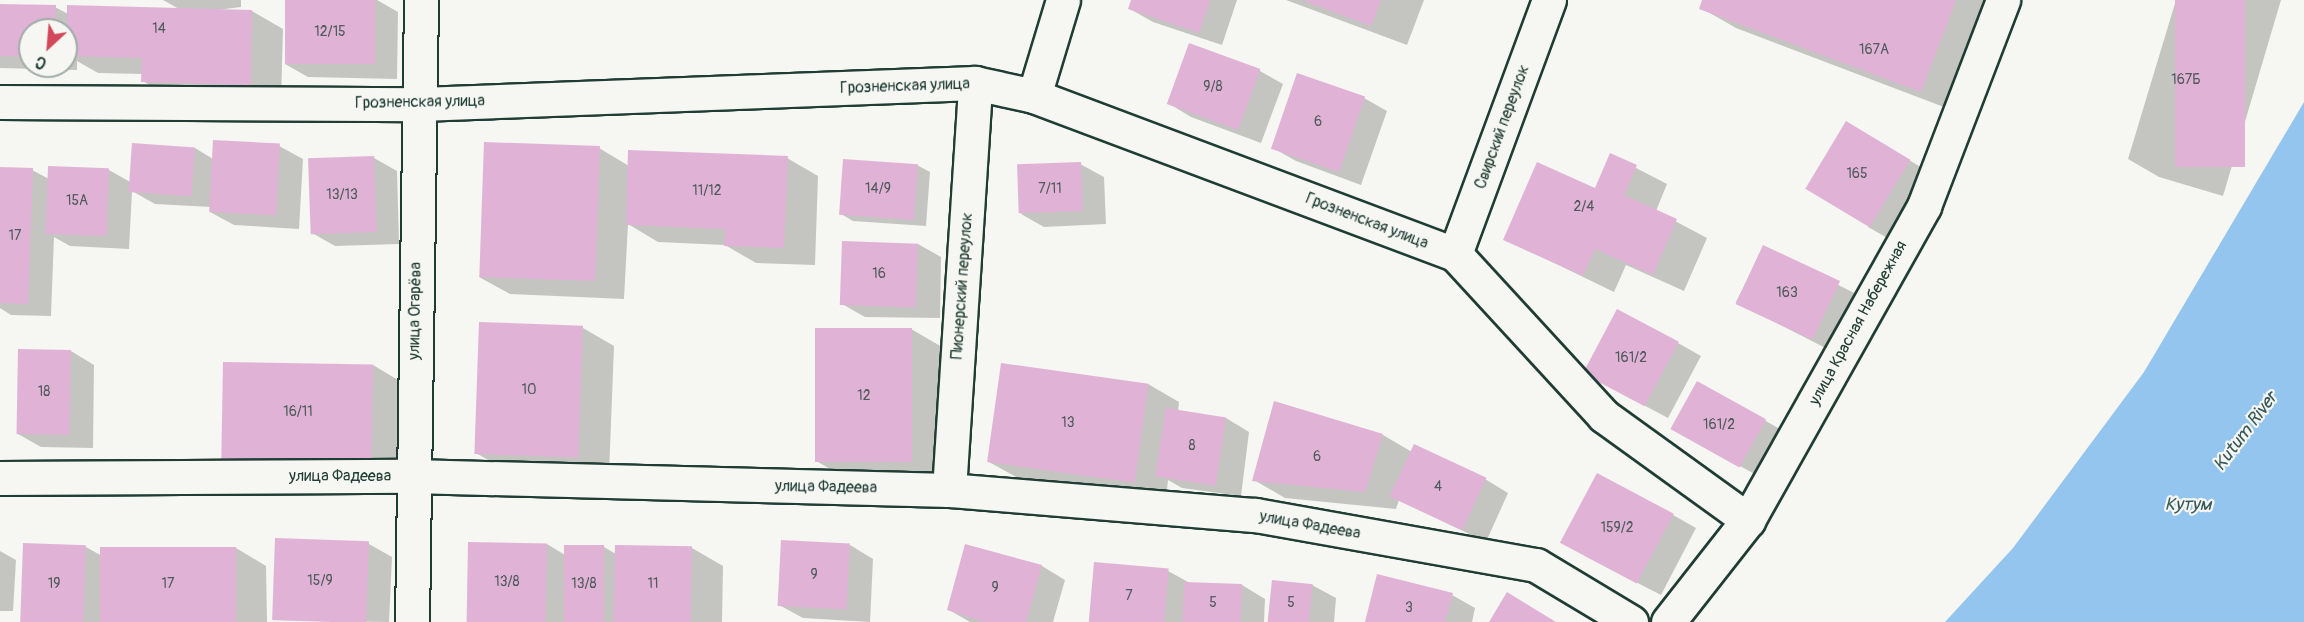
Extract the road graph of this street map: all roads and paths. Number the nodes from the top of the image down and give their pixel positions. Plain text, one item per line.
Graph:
1 (422, 0) edge
2 (1062, 0) edge
3 (1549, 0) edge
4 (2003, 0) edge
5 (975, 83) junction
6 (1034, 96) junction
7 (0, 102) edge
8 (420, 104) junction
9 (1455, 254) junction
10 (412, 476) junction
11 (0, 478) edge
12 (948, 490) junction
13 (1748, 520) junction
14 (412, 622) edge
15 (1631, 622) edge
16 (1668, 622) edge

1 - 8 street, улица Огарёва
2 - 6 street
3 - 9 street, Свирский переулок
4 - 13 street, улица Красная Набережная
5 - 6 street, Грозненская улица
5 - 8 street, Грозненская улица
5 - 12 street, Пионерский переулок
6 - 9 street, Грозненская улица
7 - 8 street, Грозненская улица
8 - 10 street, улица Огарёва
9 - 13 street, Грозненская улица
10 - 11 street, улица Фадеева
10 - 12 street, улица Фадеева
10 - 14 street, улица Огарёва
12 - 15 street, улица Фадеева
13 - 16 street, улица Красная Набережная

